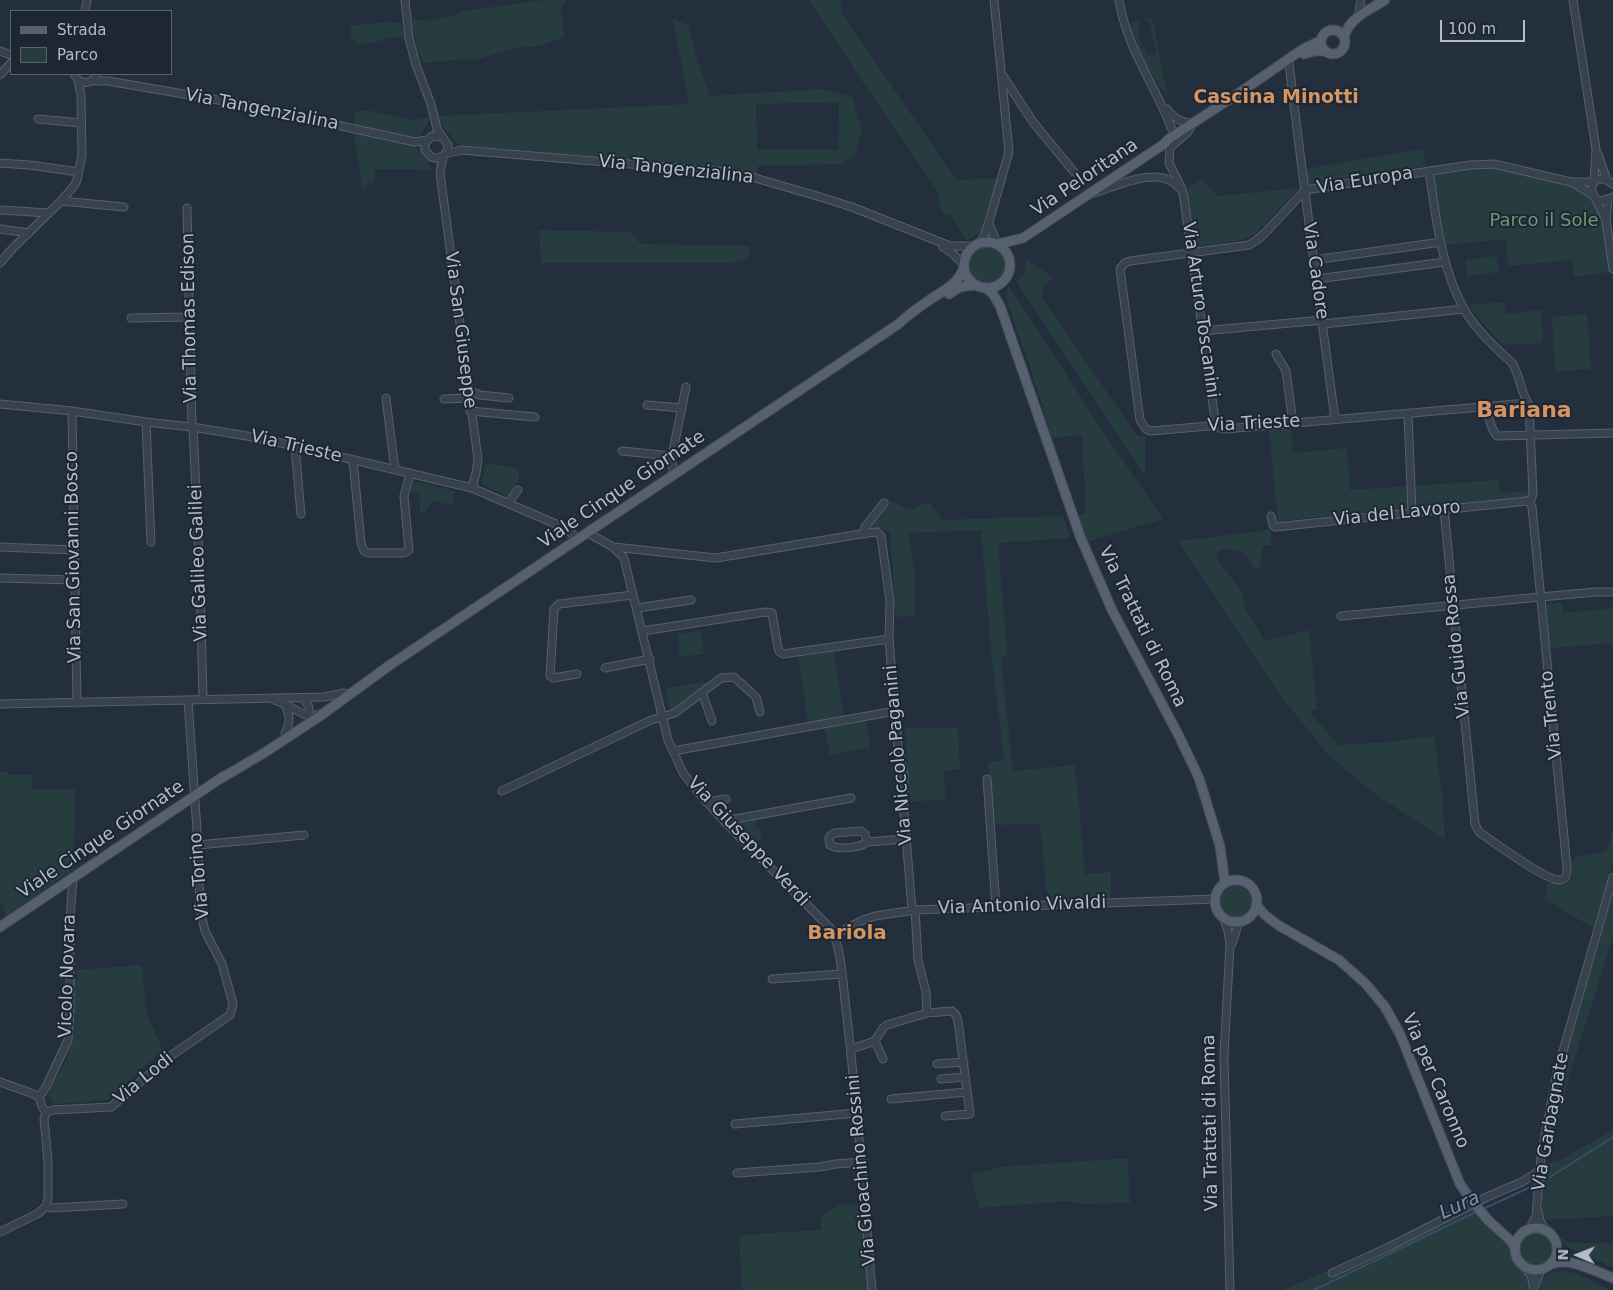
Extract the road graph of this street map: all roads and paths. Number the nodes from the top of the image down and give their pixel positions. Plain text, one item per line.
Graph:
1 (405, 0) edge
2 (994, 0) edge
3 (1119, 0) edge
4 (1361, 0) edge
5 (1376, 0) edge
6 (1385, 0) edge
7 (1573, 0) edge
8 (1359, 12) junction
9 (1336, 30) junction
10 (1344, 37) junction
11 (1320, 41) junction
12 (1324, 51) junction
13 (1289, 63) junction
14 (10, 64) edge
15 (1002, 74) junction
16 (0, 75) edge
17 (96, 75) edge
18 (102, 75) edge
19 (75, 76) edge
20 (108, 81) junction
21 (90, 82) junction
22 (81, 95) junction
23 (1162, 103) junction
24 (38, 119) dead end
25 (81, 123) junction
26 (434, 123) junction
27 (1192, 125) junction
28 (1174, 135) junction
29 (428, 139) junction
30 (444, 139) junction
31 (415, 142) junction
32 (1164, 144) junction
33 (1596, 149) junction
34 (425, 150) junction
35 (460, 150) junction
36 (444, 155) junction
37 (431, 157) junction
38 (0, 162) edge
39 (1429, 171) junction
40 (80, 172) junction
41 (1074, 172) dead end
42 (440, 173) junction
43 (1571, 182) junction
44 (1594, 182) junction
45 (1610, 182) edge
46 (1305, 190) junction
47 (1091, 194) junction
48 (1183, 194) junction
49 (1594, 197) junction
50 (1610, 198) edge
51 (61, 201) junction
52 (124, 207) dead end
53 (187, 208) dead end
54 (0, 210) edge
55 (49, 213) junction
56 (1606, 220) junction
57 (989, 222) junction
58 (0, 230) edge
59 (914, 232) junction
60 (28, 233) junction
61 (1024, 238) junction
62 (1441, 242) junction
63 (997, 244) junction
64 (977, 245) junction
65 (1192, 252) junction
66 (1314, 260) junction
67 (1445, 262) junction
68 (0, 263) edge
69 (1010, 264) junction
70 (964, 266) junction
71 (1121, 266) joint
72 (1613, 269) edge
73 (1317, 280) junction
74 (1000, 284) junction
75 (975, 285) junction
76 (986, 288) junction
77 (1000, 306) junction
78 (1464, 308) junction
79 (190, 317) junction
80 (131, 318) dead end
81 (1323, 322) junction
82 (897, 325) junction
83 (1202, 331) junction
84 (1276, 354) dead end
85 (686, 387) dead end
86 (468, 390) junction
87 (386, 398) dead end
88 (469, 398) junction
89 (509, 398) dead end
90 (444, 399) dead end
91 (1528, 403) junction
92 (0, 404) edge
93 (647, 405) dead end
94 (1487, 407) junction
95 (682, 408) junction
96 (72, 411) junction
97 (470, 411) junction
98 (1408, 413) junction
99 (535, 417) dead end
100 (1335, 419) junction
101 (146, 422) junction
102 (1293, 423) junction
103 (193, 427) junction
104 (1216, 427) junction
105 (1613, 433) edge
106 (1530, 436) junction
107 (295, 446) junction
108 (622, 451) dead end
109 (672, 456) junction
110 (353, 460) junction
111 (394, 470) junction
112 (410, 474) junction
113 (674, 474) junction
114 (472, 488) junction
115 (518, 490) dead end
116 (508, 503) junction
117 (884, 503) dead end
118 (1530, 503) junction
119 (1444, 509) junction
120 (1412, 513) junction
121 (301, 514) dead end
122 (1271, 516) dead end
123 (588, 532) junction
124 (864, 534) junction
125 (578, 539) junction
126 (151, 542) dead end
127 (0, 547) edge
128 (613, 547) junction
129 (74, 550) junction
130 (0, 578) edge
131 (74, 580) junction
132 (1613, 592) edge
133 (633, 595) junction
134 (1540, 597) junction
135 (691, 600) dead end
136 (1453, 605) junction
137 (637, 608) junction
138 (1341, 616) dead end
139 (643, 631) junction
140 (889, 639) junction
141 (650, 660) junction
142 (605, 668) dead end
143 (577, 674) dead end
144 (702, 692) junction
145 (344, 696) junction
146 (264, 698) junction
147 (302, 698) junction
148 (203, 699) junction
149 (188, 700) junction
150 (76, 703) junction
151 (284, 703) junction
152 (0, 704) edge
153 (895, 711) junction
154 (760, 712) dead end
155 (309, 716) junction
156 (663, 716) junction
157 (712, 721) dead end
158 (285, 733) junction
159 (673, 751) junction
160 (264, 753) junction
161 (220, 779) junction
162 (987, 779) dead end
163 (1471, 783) joint
164 (502, 791) dead end
165 (194, 796) junction
166 (851, 798) dead end
167 (726, 799) dead end
168 (706, 802) junction
169 (724, 820) junction
170 (304, 835) dead end
171 (906, 839) junction
172 (867, 842) junction
173 (198, 845) junction
174 (1220, 846) junction
175 (1613, 877) edge
176 (73, 878) junction
177 (1238, 880) junction
178 (1225, 883) junction
179 (1215, 899) junction
180 (1256, 905) junction
181 (996, 907) junction
182 (913, 910) junction
183 (1224, 919) junction
184 (1243, 921) junction
185 (1278, 924) junction
186 (0, 927) edge
187 (834, 935) junction
188 (1230, 956) junction
189 (841, 974) junction
190 (772, 979) dead end
191 (232, 1009) joint
192 (927, 1013) junction
193 (875, 1041) junction
194 (851, 1049) junction
195 (883, 1059) dead end
196 (964, 1062) junction
197 (937, 1064) dead end
198 (965, 1077) junction
199 (941, 1079) dead end
200 (0, 1082) edge
201 (967, 1092) junction
202 (39, 1097) junction
203 (891, 1099) dead end
204 (46, 1112) junction
205 (857, 1113) junction
206 (945, 1116) dead end
207 (735, 1124) dead end
208 (861, 1162) junction
209 (1539, 1171) junction
210 (737, 1173) dead end
211 (123, 1204) dead end
212 (46, 1206) junction
213 (1536, 1206) junction
214 (1492, 1223) junction
215 (1546, 1230) junction
216 (1526, 1231) junction
217 (0, 1232) edge
218 (1557, 1247) junction
219 (1515, 1248) junction
220 (1551, 1264) junction
221 (1578, 1264) junction
222 (1525, 1268) junction
223 (1541, 1270) junction
224 (1332, 1273) dead end
225 (1613, 1278) edge
226 (1534, 1289) edge
227 (872, 1290) edge
228 (1230, 1290) edge

1 - 26 street
2 - 15 street
3 - 23 street
4 - 8 street
5 - 8 main road
6 - 10 main road
7 - 33 street
8 - 9 main road
9 - 10 main road
9 - 11 main road
10 - 12 main road
11 - 12 main road
11 - 27 main road, Via Peloritana
12 - 13 main road, Via Peloritana
13 - 27 main road, Via Peloritana
13 - 46 street, Via Cadore
14 - 16 street
15 - 41 street
15 - 57 street
17 - 21 street
18 - 20 street
19 - 21 street, Via Tangenzialina
19 - 22 street
20 - 21 street, Via Tangenzialina
20 - 31 street, Via Tangenzialina
21 - 22 street
22 - 25 street
23 - 27 street
23 - 28 street
24 - 25 street
25 - 40 street
26 - 29 street
26 - 30 street
27 - 28 main road, Via Peloritana
27 - 32 main road, Via Peloritana
27 - 48 street, Via Arturo Toscanini
28 - 32 main road, Via Peloritana
29 - 30 street, Via Tangenzialina
29 - 31 street, Via Tangenzialina
29 - 34 street
30 - 35 street, Via Tangenzialina
30 - 36 street
31 - 34 street, Via Tangenzialina
32 - 47 main road, Via Peloritana
33 - 44 street
33 - 45 street
34 - 37 street, Via Tangenzialina
35 - 36 street, Via Tangenzialina
35 - 59 street, Via Tangenzialina
36 - 37 street, Via Tangenzialina
36 - 42 street, Via San Giuseppe
37 - 42 street, Via San Giuseppe
38 - 40 street
39 - 43 street, Via Europa
39 - 46 street, Via Europa
39 - 62 street, Via Trento
40 - 51 street
42 - 86 street, Via San Giuseppe
43 - 44 street, Via Europa
43 - 49 street, Via Europa
44 - 45 street
44 - 49 street
45 - 50 street
46 - 65 street, Via Europa
46 - 66 street, Via Cadore
47 - 48 street
47 - 61 main road, Via Peloritana
48 - 65 street, Via Arturo Toscanini
49 - 50 street
49 - 56 street
50 - 56 street
51 - 52 street
51 - 55 street
53 - 79 street, Via Thomas Edison
54 - 55 street
55 - 60 street
56 - 72 street
57 - 63 street
57 - 64 street
58 - 60 street
59 - 64 street, Via Tangenzialina
59 - 70 street, Via Tangenzialina
60 - 68 street
61 - 63 main road, Via Peloritana
61 - 69 main road, Via Peloritana
62 - 66 street
62 - 67 street, Via Trento
63 - 64 main road
63 - 69 main road
64 - 70 main road
65 - 71 street, Via Europa
65 - 83 street, Via Arturo Toscanini
66 - 73 street, Via Cadore
67 - 73 street
67 - 78 street, Via Trento
69 - 74 main road
70 - 75 main road
70 - 82 main road
71 - 104 street, Via Trieste
73 - 81 street, Via Cadore
74 - 76 main road
74 - 77 main road, Via Trattati di Roma
75 - 76 main road
75 - 82 main road
76 - 77 main road, Via Trattati di Roma
77 - 174 main road, Via Trattati di Roma
78 - 81 street
78 - 91 street, Via Trento
79 - 80 street
79 - 103 street, Via Thomas Edison
81 - 83 street
81 - 100 street, Via Cadore
82 - 113 main road, Viale Cinque Giornate
83 - 104 street, Via Arturo Toscanini
84 - 102 street
85 - 95 street
86 - 88 street, Via San Giuseppe
86 - 89 street
87 - 111 street
88 - 90 street
88 - 97 street, Via San Giuseppe
91 - 94 street, Via Trieste
91 - 106 street, Via Trento
92 - 96 street, Via Trieste
93 - 95 street
94 - 98 street, Via Trieste
94 - 106 street
95 - 109 street
96 - 101 street, Via Trieste
96 - 129 street, Via San Giovanni Bosco
97 - 99 street
97 - 114 street, Via San Giuseppe
98 - 100 street, Via Trieste
98 - 120 street
100 - 102 street, Via Trieste
101 - 103 street, Via Trieste
101 - 126 street
102 - 104 street, Via Trieste
103 - 107 street, Via Trieste
103 - 148 street, Via Galileo Galilei
105 - 106 street
106 - 118 street, Via Trento
107 - 110 street, Via Trieste
107 - 121 street
108 - 109 street
109 - 113 street
110 - 111 street, Via Trieste
110 - 112 street
111 - 112 street, Via Trieste
112 - 114 street, Via Trieste
113 - 123 main road, Viale Cinque Giornate
114 - 116 street, Via Trieste
115 - 116 street
116 - 125 street, Via Trieste
117 - 124 street
118 - 119 street, Via del Lavoro
118 - 134 street, Via Trento
119 - 120 street, Via del Lavoro
119 - 136 street, Via Guido Rossa
120 - 122 street, Via del Lavoro
123 - 125 main road, Viale Cinque Giornate
123 - 128 street, Via Giuseppe Verdi
124 - 128 street
124 - 140 street, Via Niccolò Paganini
125 - 145 main road, Viale Cinque Giornate
127 - 129 street
128 - 133 street, Via Giuseppe Verdi
129 - 131 street, Via San Giovanni Bosco
130 - 131 street
131 - 150 street, Via San Giovanni Bosco
132 - 134 street
133 - 137 street, Via Giuseppe Verdi
133 - 143 street
134 - 136 street
134 - 163 street, Via Trento
135 - 137 street
136 - 138 street
136 - 163 street, Via Guido Rossa
137 - 139 street, Via Giuseppe Verdi
139 - 140 street
139 - 141 street, Via Giuseppe Verdi
140 - 153 street, Via Niccolò Paganini
141 - 142 street
141 - 156 street, Via Giuseppe Verdi
144 - 154 street
144 - 156 street
144 - 157 street
145 - 147 street
145 - 155 main road, Viale Cinque Giornate
145 - 160 main road, Viale Cinque Giornate
146 - 147 street
146 - 148 street
146 - 151 street
147 - 155 street
148 - 149 street
149 - 150 street
149 - 165 street, Via Torino
150 - 152 street
151 - 155 street
151 - 158 street
153 - 159 street
153 - 171 street, Via Niccolò Paganini
155 - 158 main road, Viale Cinque Giornate
155 - 160 street
156 - 159 street, Via Giuseppe Verdi
156 - 164 street
158 - 161 main road, Viale Cinque Giornate
159 - 168 street, Via Giuseppe Verdi
160 - 161 main road, Viale Cinque Giornate
161 - 165 main road, Viale Cinque Giornate
162 - 181 street
165 - 173 street, Via Torino
165 - 176 main road, Viale Cinque Giornate
166 - 169 street
167 - 168 street
168 - 169 street, Via Giuseppe Verdi
169 - 187 street, Via Giuseppe Verdi
170 - 173 street
171 - 172 street
171 - 182 street, Via Niccolò Paganini
172 - 172 street
173 - 191 street, Via Torino
174 - 177 main road, Via Trattati di Roma
174 - 178 main road, Via Trattati di Roma
175 - 209 street, Via Garbagnate
176 - 186 main road, Viale Cinque Giornate
176 - 202 street, Vicolo Novara
177 - 178 main road
177 - 180 main road
178 - 179 main road
179 - 181 street, Via Antonio Vivaldi
179 - 183 main road
180 - 184 main road
180 - 185 main road
181 - 182 street, Via Antonio Vivaldi
182 - 187 street, Via Antonio Vivaldi
182 - 192 street, Via Niccolò Paganini
183 - 184 main road
183 - 188 street, Via Trattati di Roma
184 - 185 main road
184 - 188 street, Via Trattati di Roma
185 - 214 main road, Via per Caronno, bridge
187 - 189 street, Via Giuseppe Verdi
188 - 228 street, Via Trattati di Roma
189 - 190 street
189 - 194 street, Via Giuseppe Verdi
191 - 204 street, Via Lodi
192 - 193 street
192 - 196 street
193 - 194 street
193 - 195 street
194 - 205 street, Via Gioachino Rossini
196 - 197 street
196 - 198 street
198 - 199 street
198 - 201 street
200 - 202 street
201 - 203 street
201 - 206 street
202 - 204 street
204 - 212 street
205 - 207 street
205 - 208 street, Via Gioachino Rossini
208 - 210 street
208 - 227 street, Via Gioachino Rossini
209 - 213 street, Via Garbagnate
209 - 224 street
211 - 212 street
212 - 217 street
213 - 215 street, Via Garbagnate
213 - 216 street, Via Garbagnate
214 - 216 main road
214 - 219 main road
215 - 216 main road
215 - 218 main road
216 - 219 main road
218 - 220 main road
218 - 221 main road
219 - 222 main road
220 - 221 main road
220 - 223 main road
221 - 225 main road
222 - 223 main road
222 - 226 street
223 - 226 street

